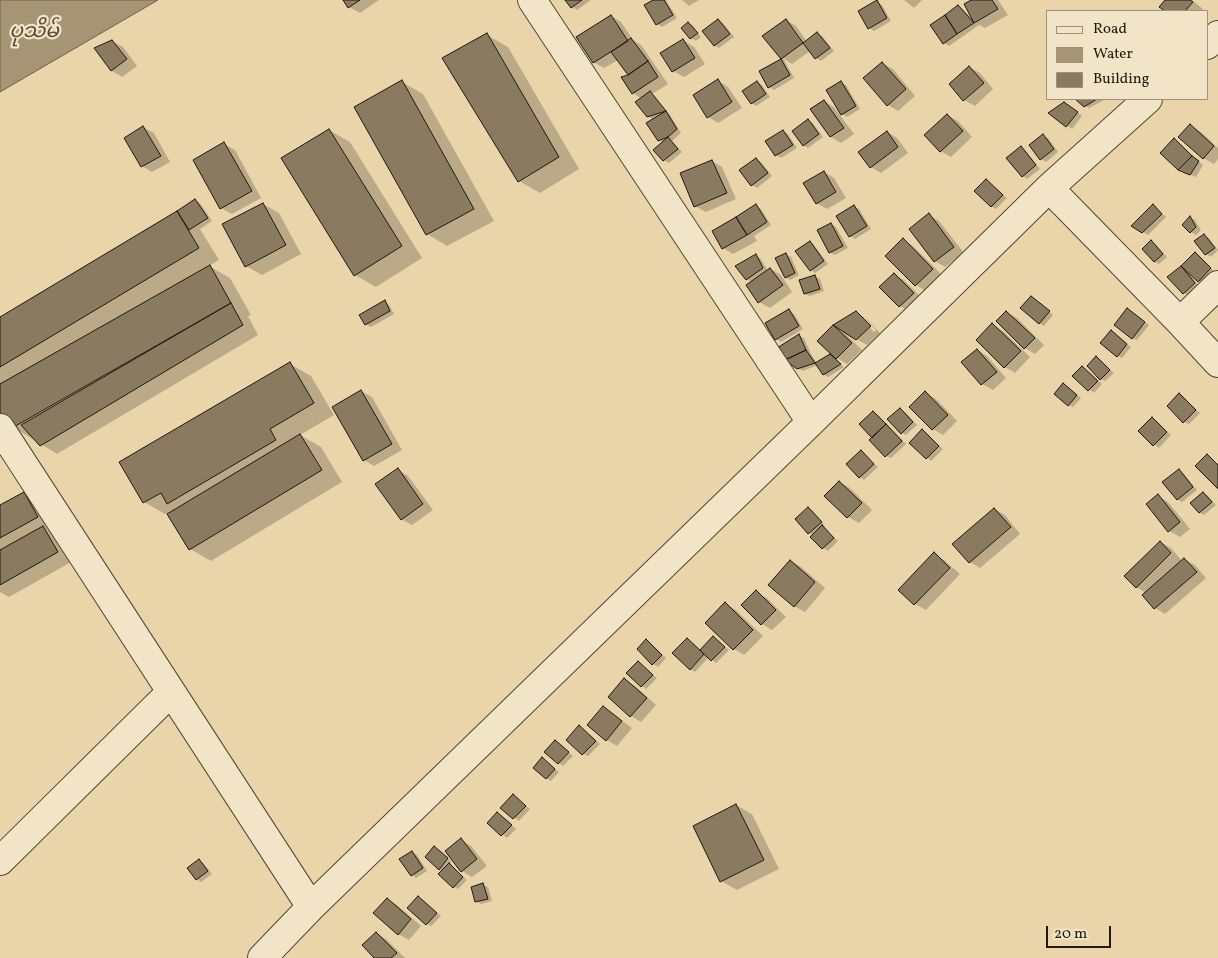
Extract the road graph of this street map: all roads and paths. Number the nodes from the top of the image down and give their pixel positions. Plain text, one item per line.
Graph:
1 (532, 0) edge
2 (1218, 35) edge
3 (1208, 44) edge
4 (1147, 100) edge
5 (1049, 188) junction
6 (1218, 285) edge
7 (1180, 322) junction
8 (1218, 363) edge
9 (811, 422) junction
10 (0, 428) edge
11 (170, 692) junction
12 (0, 861) edge
13 (311, 907) junction
14 (262, 958) edge

1 - 9 street
2 - 3 street
4 - 5 street
5 - 7 street
5 - 9 street
6 - 7 street
7 - 8 street
9 - 13 street
10 - 11 street
11 - 12 street
11 - 13 street
13 - 14 street

